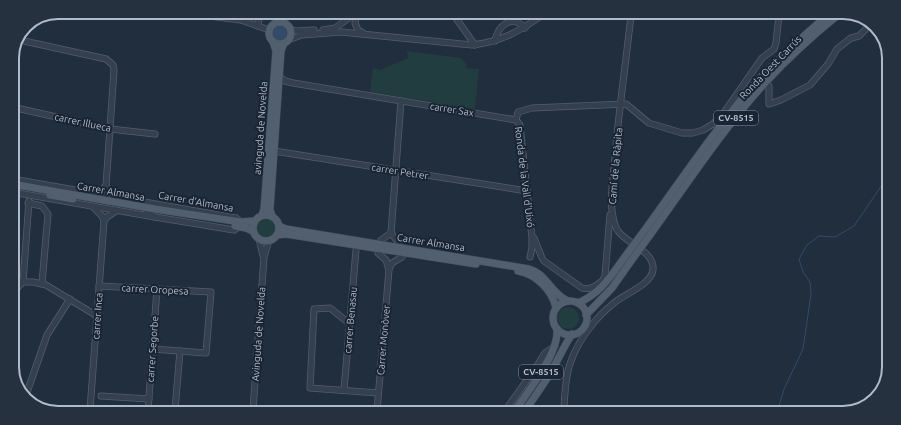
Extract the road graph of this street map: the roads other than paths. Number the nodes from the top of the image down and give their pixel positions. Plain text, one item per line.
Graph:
1 (237, 19) edge
2 (259, 19) edge
3 (280, 19) edge
4 (348, 19) edge
5 (355, 19) edge
6 (457, 19) edge
7 (537, 19) edge
8 (630, 19) edge
9 (778, 19) edge
10 (824, 19) edge
11 (834, 19) edge
12 (241, 20) joint
13 (280, 22) junction
14 (258, 26) junction
15 (525, 28) junction
16 (868, 28) edge
17 (290, 29) junction
18 (269, 30) junction
19 (365, 34) junction
20 (23, 41) edge
21 (495, 41) junction
22 (273, 42) junction
23 (286, 42) junction
24 (475, 45) junction
25 (280, 76) junction
26 (769, 86) dead end
27 (402, 101) junction
28 (621, 105) junction
29 (19, 109) edge
30 (516, 120) junction
31 (110, 129) junction
32 (155, 134) dead end
33 (274, 152) junction
34 (396, 171) junction
35 (19, 180) edge
36 (19, 185) edge
37 (106, 186) junction
38 (19, 189) edge
39 (527, 191) junction
40 (19, 194) edge
41 (96, 194) junction
42 (29, 196) junction
43 (115, 198) junction
44 (145, 202) junction
45 (28, 203) junction
46 (611, 206) junction
47 (93, 207) junction
48 (155, 209) junction
49 (116, 211) junction
50 (147, 211) junction
51 (262, 215) junction
52 (272, 216) junction
53 (155, 217) junction
54 (254, 221) junction
55 (104, 222) junction
56 (241, 224) junction
57 (279, 226) junction
58 (253, 231) junction
59 (391, 233) junction
60 (647, 233) junction
61 (277, 235) junction
62 (532, 235) junction
63 (609, 236) junction
64 (623, 237) junction
65 (259, 239) junction
66 (269, 240) junction
67 (381, 240) dead end
68 (399, 243) dead end
69 (356, 250) dead end
70 (378, 253) dead end
71 (264, 257) junction
72 (402, 257) dead end
73 (530, 257) dead end
74 (389, 270) junction
75 (19, 280) edge
76 (23, 282) junction
77 (42, 283) junction
78 (601, 284) junction
79 (19, 286) edge
80 (99, 286) junction
81 (157, 289) junction
82 (590, 297) junction
83 (70, 299) junction
84 (568, 301) junction
85 (578, 303) junction
86 (556, 308) junction
87 (586, 315) junction
88 (97, 316) junction
89 (350, 324) junction
90 (558, 329) junction
91 (572, 334) junction
92 (555, 346) junction
93 (152, 349) junction
94 (180, 351) junction
95 (344, 390) junction
96 (27, 391) edge
97 (378, 393) junction
98 (101, 396) dead end
99 (149, 399) junction
100 (90, 406) edge
101 (148, 406) edge
102 (175, 406) edge
103 (253, 406) edge
104 (377, 406) edge
105 (509, 406) edge
106 (518, 406) edge
107 (528, 406) edge
108 (564, 406) edge

1 - 12 street
2 - 14 street
3 - 13 main road
4 - 17 street
5 - 19 street
6 - 24 street
7 - 15 street
8 - 28 street, Camí de la Ràpita
9 - 28 street
10 - 60 main road, Ronda Oest Carrús / CV-8515
11 - 60 main road, Ronda Oest Carrús / CV-8515
12 - 14 street
13 - 17 main road
13 - 18 main road
14 - 18 street
15 - 21 street
15 - 21 street
16 - 26 street
17 - 23 main road
18 - 22 main road
19 - 23 street
19 - 24 street
20 - 31 street
21 - 24 street
22 - 23 main road
22 - 51 main road, avinguda de Novelda
23 - 25 main road, avinguda de Novelda
25 - 27 street, carrer Sax
25 - 33 main road, avinguda de Novelda
27 - 30 street, carrer Sax
27 - 34 street
28 - 30 street
28 - 46 street, Camí de la Ràpita
29 - 31 street, carrer Illueca
30 - 39 street, Ronda de la Vall d'Uixó
31 - 32 street, carrer Illueca
31 - 37 street
33 - 34 street, carrer Petrer
33 - 52 main road, avinguda de Novelda
34 - 39 street, carrer Petrer
34 - 59 street
35 - 41 street, Carrer d'Almansa
36 - 48 main road, Carrer Almansa
37 - 41 street
37 - 43 street
38 - 50 main road, Carrer d'Almansa
39 - 62 street, Ronda de la Vall d'Uixó
40 - 42 street, Carrer d'Almansa
41 - 43 street, Carrer d'Almansa
42 - 45 street
42 - 47 street, Carrer d'Almansa
43 - 44 street, Carrer d'Almansa
44 - 48 street, Carrer d'Almansa
44 - 56 street, Carrer d'Almansa
45 - 76 street
45 - 77 street
46 - 63 street
46 - 64 street, Camí de la Ràpita
47 - 49 street, Carrer d'Almansa
47 - 55 street
48 - 56 main road, Carrer Almansa
49 - 53 street, Carrer d'Almansa
49 - 55 street
50 - 53 street, Carrer d'Almansa
50 - 56 main road, Carrer d'Almansa
51 - 52 main road
51 - 54 main road
52 - 57 main road
53 - 56 street, Carrer d'Almansa
54 - 56 main road, Carrer Almansa
54 - 58 main road
55 - 80 street, carrer Inca
56 - 58 main road, Carrer d'Almansa
57 - 61 main road
57 - 84 main road, Carrer Almansa
58 - 65 main road
59 - 67 street
59 - 68 street
60 - 82 main road, CV-8515, bridge
60 - 87 main road, CV-8515, bridge
61 - 66 main road
61 - 86 main road, Carrer Almansa
62 - 73 street, Ronda de la Vall d'Uixó
62 - 78 street, Ronda de la Vall d'Uixó
63 - 64 street
63 - 78 street
64 - 108 street, Camí de la Ràpita
65 - 66 main road
65 - 71 street, Avinguda de Novelda
66 - 71 street, Avinguda de Novelda
69 - 89 street, carrer Benasau
70 - 74 street
71 - 103 street, Avinguda de Novelda
72 - 74 street
74 - 97 street, Carrer Monòver
75 - 76 street
76 - 77 street
76 - 79 street
77 - 83 street
78 - 82 main road
80 - 81 street, carrer Oropesa
80 - 88 street, carrer Inca
81 - 93 street, carrer Segorbe
81 - 94 street, carrer Oropesa
82 - 85 main road, CV-8515
83 - 88 street
83 - 96 street
84 - 85 main road
84 - 86 main road
85 - 87 main road
86 - 90 main road, CV-8515
87 - 91 main road, CV-8515
88 - 100 street, carrer Inca
89 - 95 street, carrer Benasau
89 - 95 street
90 - 91 main road
90 - 92 main road, CV-8515
91 - 107 main road, CV-8515
92 - 105 street
92 - 106 main road, CV-8515
93 - 94 street
93 - 99 street, carrer Segorbe
94 - 102 street
95 - 97 street
97 - 104 street, Carrer Monòver
98 - 99 street
99 - 101 street, carrer Segorbe

